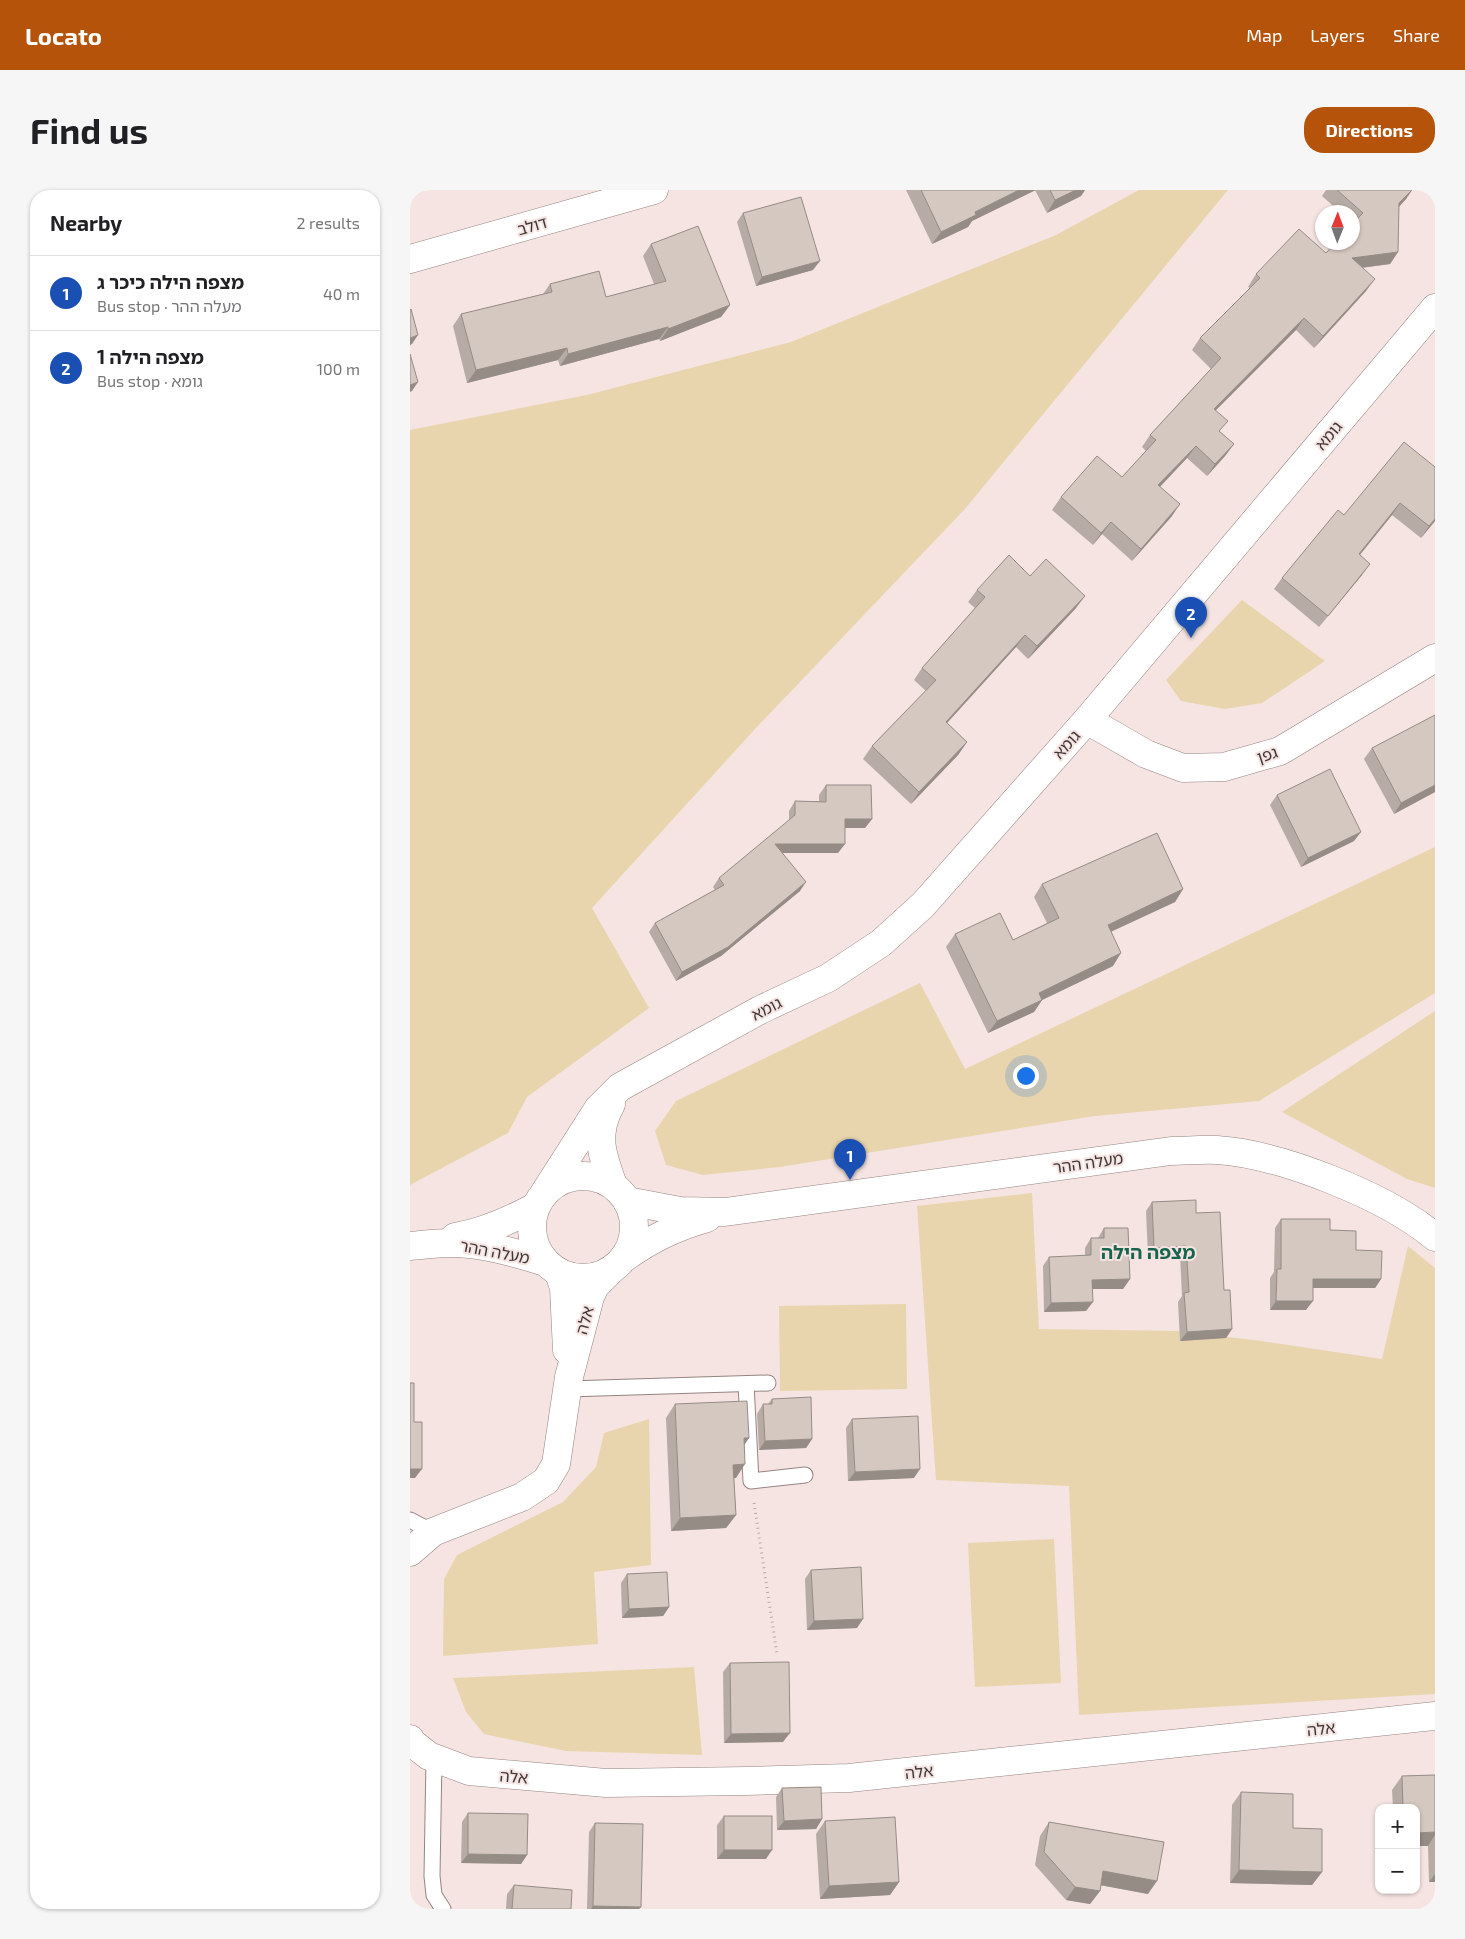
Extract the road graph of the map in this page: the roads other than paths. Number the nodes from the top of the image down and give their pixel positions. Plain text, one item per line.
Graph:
1 (654, 190) edge
2 (410, 259) edge
3 (1435, 308) edge
4 (1435, 658) edge
5 (1088, 720) junction
6 (620, 1087) junction
7 (620, 1193) junction
8 (540, 1200) junction
9 (725, 1212) junction
10 (1435, 1237) edge
11 (412, 1246) edge
12 (617, 1264) junction
13 (552, 1268) junction
14 (568, 1383) junction
15 (768, 1383) dead end
16 (746, 1384) junction
17 (805, 1475) dead end
18 (422, 1526) edge
19 (410, 1552) edge
20 (1435, 1716) edge
21 (410, 1739) edge
22 (434, 1758) junction
23 (444, 1909) edge

1 - 2 street, דולב
3 - 5 street, גומא
4 - 5 street, גפן
5 - 6 street, גומא
6 - 7 street
6 - 8 street, גומא
7 - 8 street
7 - 9 street, מעלה ההר
7 - 12 street
8 - 11 street, מעלה ההר
8 - 13 street
9 - 10 street, מעלה ההר
9 - 12 street, מעלה ההר
11 - 13 street, מעלה ההר
12 - 13 street
12 - 14 street, אלה
13 - 14 street, אלה
14 - 16 lane
14 - 18 street, אלה
15 - 16 lane
16 - 17 lane
18 - 19 street, אלה
20 - 22 street, אלה
21 - 22 street, אלה
22 - 23 lane

